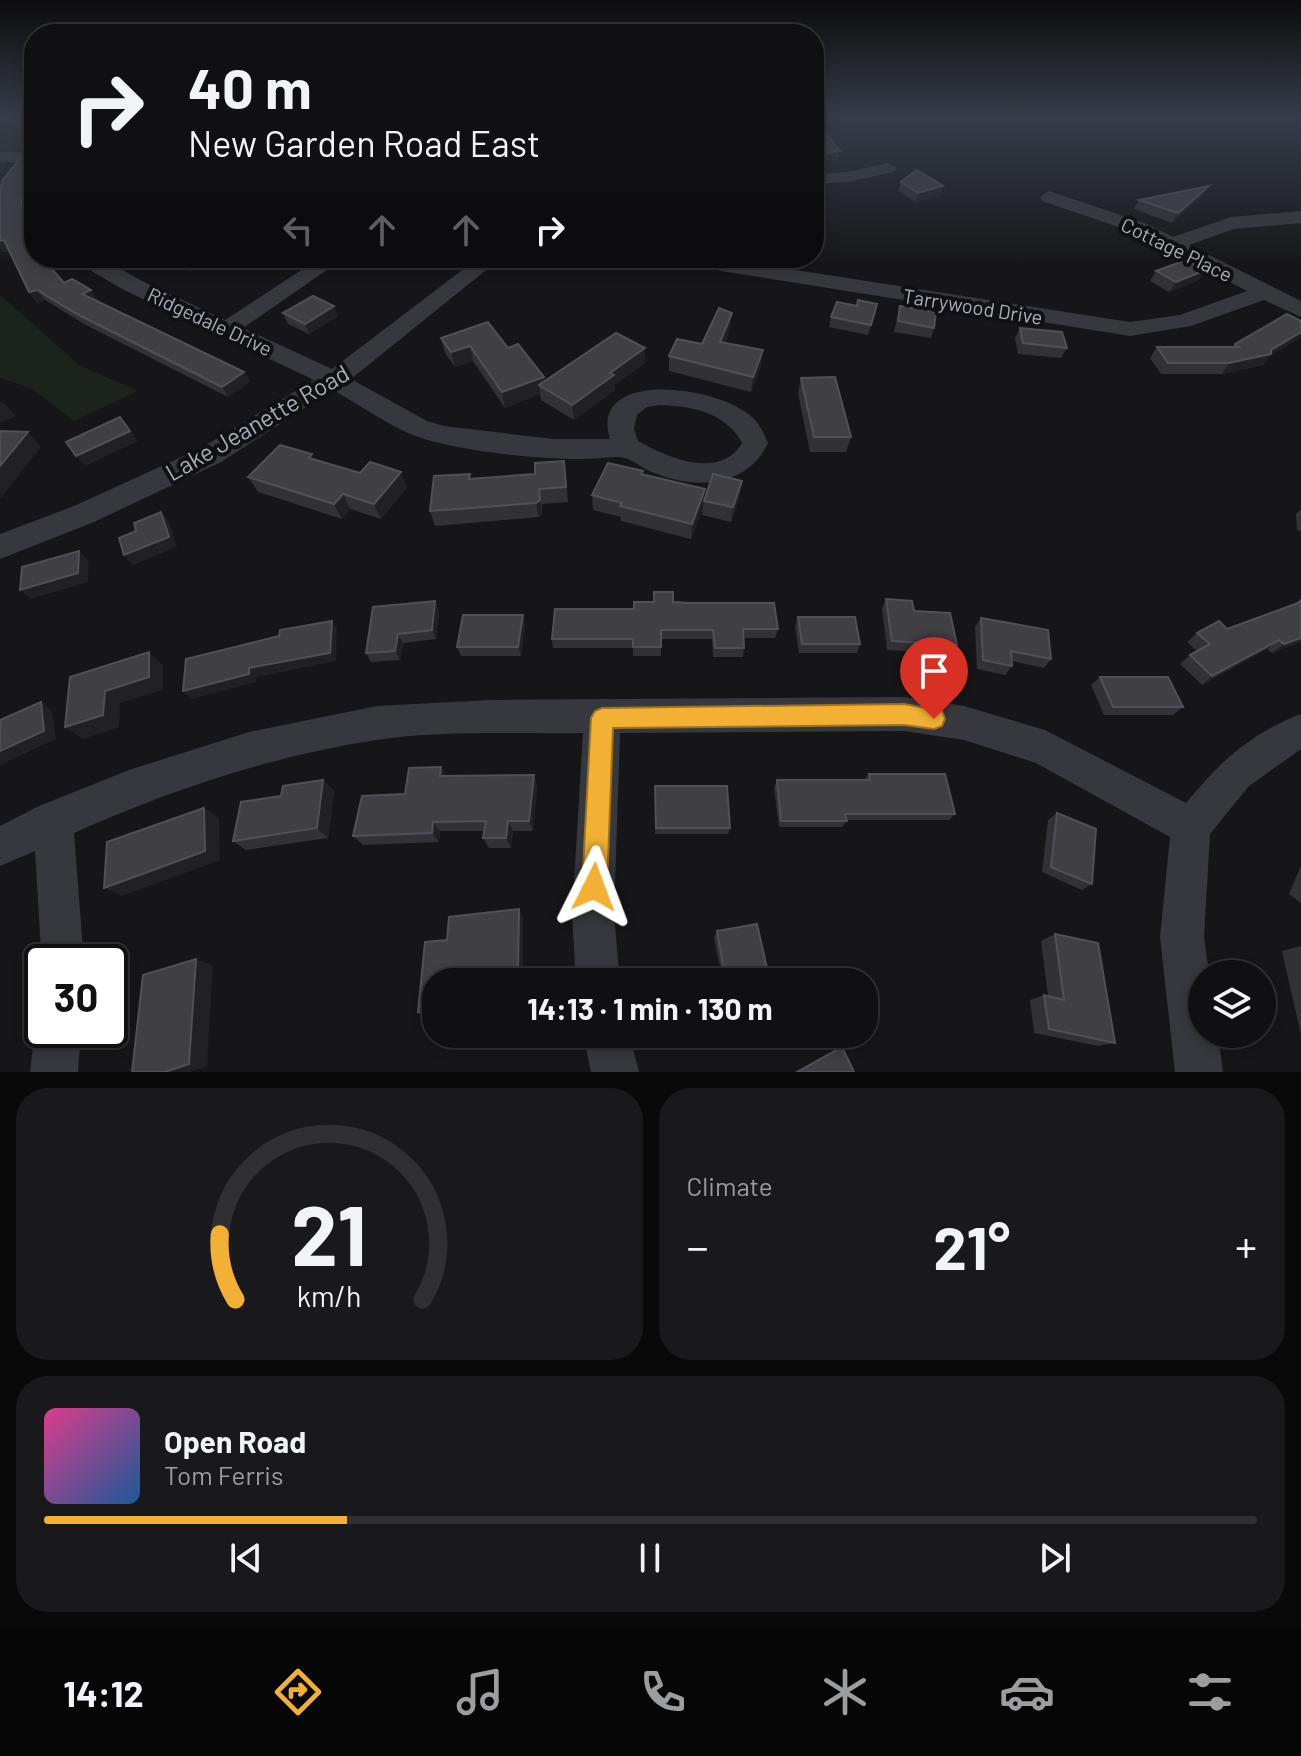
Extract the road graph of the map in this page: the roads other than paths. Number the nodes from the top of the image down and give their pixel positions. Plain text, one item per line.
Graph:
1 (888, 168) dead end
2 (824, 178) edge
3 (1049, 197) dead end
4 (1301, 217) edge
5 (1173, 244) junction
6 (100, 268) edge
7 (319, 268) edge
8 (478, 268) edge
9 (742, 268) edge
10 (1263, 292) junction
11 (1301, 310) edge
12 (228, 328) junction
13 (332, 379) junction
14 (627, 447) junction
15 (0, 547) edge
16 (602, 718) junction
17 (1301, 731) edge
18 (53, 820) junction
19 (1191, 827) junction
20 (0, 846) edge
21 (61, 944) edge
22 (597, 968) edge
23 (56, 1048) edge
24 (609, 1048) edge
25 (54, 1072) edge
26 (615, 1072) edge
27 (1199, 1072) edge

1 - 2 street
3 - 5 street, Cottage Place
4 - 5 street
5 - 10 street, Cottage Place
6 - 12 street, Ridgedale Drive
7 - 12 street
8 - 13 street, Lake Jeanette Road
9 - 10 street, Tarrywood Drive
10 - 11 street, Cottage Place
12 - 13 street, Ridgedale Drive
13 - 14 street, Ridgedale Drive
13 - 15 street, Lake Jeanette Road
14 - 14 street
16 - 18 street
16 - 19 street
16 - 22 street
17 - 19 street
18 - 20 street
18 - 21 street
19 - 27 street
23 - 25 street
24 - 26 street

